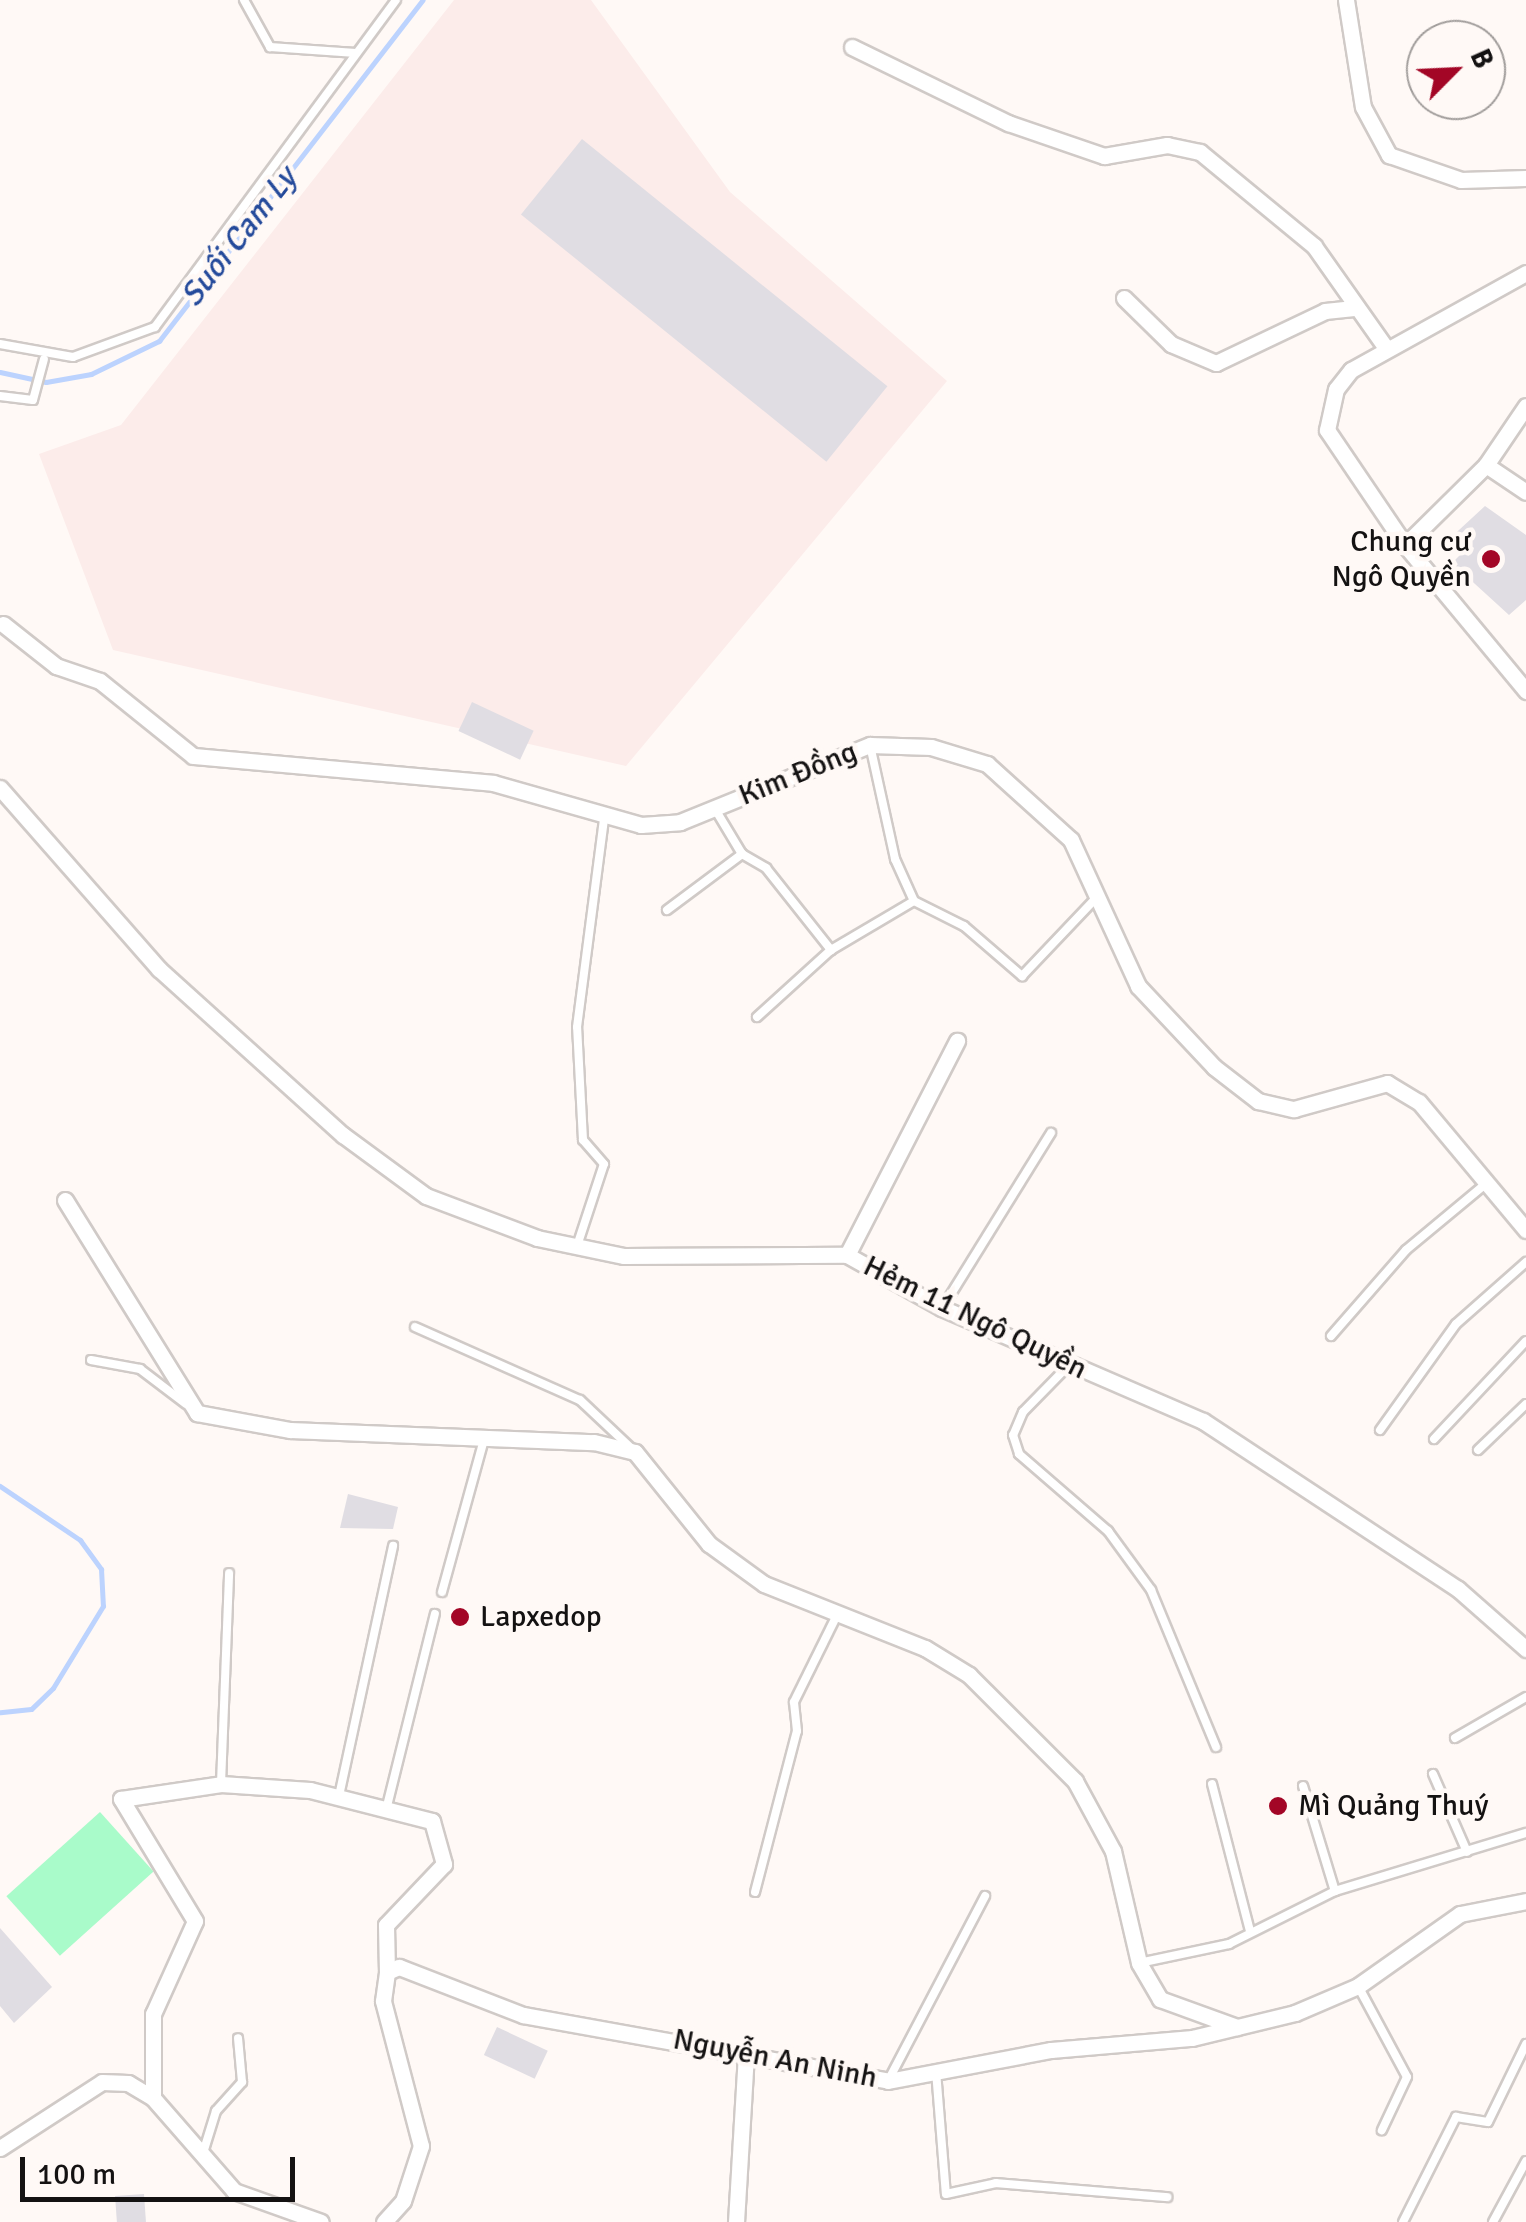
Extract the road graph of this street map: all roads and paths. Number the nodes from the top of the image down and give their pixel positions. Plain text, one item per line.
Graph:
1 (244, 0) edge
2 (396, 0) edge
3 (1346, 0) edge
4 (852, 47) dead end
5 (356, 53) junction
6 (1526, 178) edge
7 (1526, 274) edge
8 (1124, 298) dead end
9 (1354, 308) junction
10 (0, 344) edge
11 (1386, 348) junction
12 (44, 359) junction
13 (0, 396) edge
14 (1526, 406) edge
15 (1486, 465) junction
16 (1526, 492) edge
17 (1405, 545) junction
18 (1, 622) edge
19 (1526, 691) edge
20 (870, 745) junction
21 (0, 788) edge
22 (715, 808) junction
23 (604, 819) junction
24 (742, 854) junction
25 (1099, 896) junction
26 (914, 901) junction
27 (667, 910) dead end
28 (831, 950) junction
29 (757, 1017) dead end
30 (957, 1041) dead end
31 (1051, 1133) dead end
32 (1488, 1182) junction
33 (65, 1200) dead end
34 (1526, 1230) edge
35 (577, 1246) junction
36 (847, 1255) junction
37 (1526, 1262) edge
38 (942, 1308) junction
39 (415, 1327) dead end
40 (1331, 1336) dead end
41 (1526, 1341) edge
42 (91, 1360) dead end
43 (1068, 1366) junction
44 (1526, 1404) edge
45 (197, 1413) junction
46 (1380, 1430) dead end
47 (484, 1439) junction
48 (1434, 1439) dead end
49 (1478, 1450) dead end
50 (636, 1452) junction
51 (393, 1546) dead end
52 (228, 1573) dead end
53 (442, 1592) dead end
54 (435, 1614) dead end
55 (835, 1619) junction
56 (1526, 1649) edge
57 (1526, 1697) edge
58 (1454, 1738) dead end
59 (1216, 1748) dead end
60 (1432, 1774) dead end
61 (221, 1784) junction
62 (1212, 1784) dead end
63 (1303, 1786) dead end
64 (338, 1796) junction
65 (387, 1806) junction
66 (1526, 1832) edge
67 (1468, 1852) junction
68 (1334, 1890) junction
69 (756, 1892) dead end
70 (985, 1896) dead end
71 (1526, 1901) edge
72 (1250, 1930) junction
73 (1140, 1963) junction
74 (387, 1972) junction
75 (1358, 1986) junction
76 (1238, 2027) junction
77 (238, 2038) dead end
78 (1526, 2044) edge
79 (746, 2055) junction
80 (936, 2071) junction
81 (888, 2081) junction
82 (154, 2098) junction
83 (1382, 2130) dead end
84 (0, 2148) edge
85 (1526, 2161) edge
86 (200, 2162) junction
87 (1166, 2197) dead end
88 (321, 2222) edge
89 (384, 2222) edge
90 (736, 2222) edge
91 (1404, 2222) edge
92 (1493, 2222) edge

1 - 5 lane
2 - 5 lane
3 - 6 street
4 - 9 street
5 - 12 lane
7 - 11 street
8 - 9 street
9 - 11 street
10 - 12 lane
11 - 17 street
12 - 13 lane
14 - 15 street
15 - 16 street
15 - 17 street
17 - 19 street
18 - 23 street, Kim Đồng
20 - 22 street, Kim Đồng
20 - 25 street, Kim Đồng
20 - 26 lane
21 - 35 street, Hẻm 11 Ngô Quyền
22 - 23 street, Kim Đồng
22 - 24 lane
23 - 35 lane
24 - 27 lane
24 - 28 lane
25 - 26 lane
25 - 32 street, Kim Đồng
26 - 28 lane
28 - 29 lane
30 - 36 street
31 - 38 lane
32 - 34 street, Kim Đồng
32 - 40 lane
33 - 45 street
35 - 36 street, Hẻm 11 Ngô Quyền
36 - 38 street, Hẻm 11 Ngô Quyền
37 - 46 lane
38 - 43 street, Hẻm 11 Ngô Quyền
39 - 50 lane
41 - 48 lane
42 - 45 lane
43 - 56 street, Hẻm 11 Ngô Quyền
43 - 59 lane
44 - 49 lane
45 - 47 street
47 - 50 street
47 - 53 lane
50 - 55 street
51 - 64 lane
52 - 61 lane
54 - 65 lane
55 - 69 lane
55 - 73 street
57 - 58 lane
60 - 67 lane
61 - 64 street
61 - 82 street
62 - 72 lane
63 - 68 lane
64 - 65 street
65 - 74 street
66 - 67 lane
67 - 68 lane
68 - 72 lane
70 - 81 lane
71 - 75 street, Nguyễn An Ninh
72 - 73 lane
73 - 76 street
74 - 79 street, Nguyễn An Ninh
74 - 89 street
75 - 76 street, Nguyễn An Ninh
75 - 83 lane
76 - 80 street, Nguyễn An Ninh
77 - 86 lane
78 - 91 lane
79 - 81 street, Nguyễn An Ninh
79 - 90 street
80 - 81 street, Nguyễn An Ninh
80 - 87 lane
82 - 84 street
82 - 86 street
85 - 92 lane
86 - 88 street

